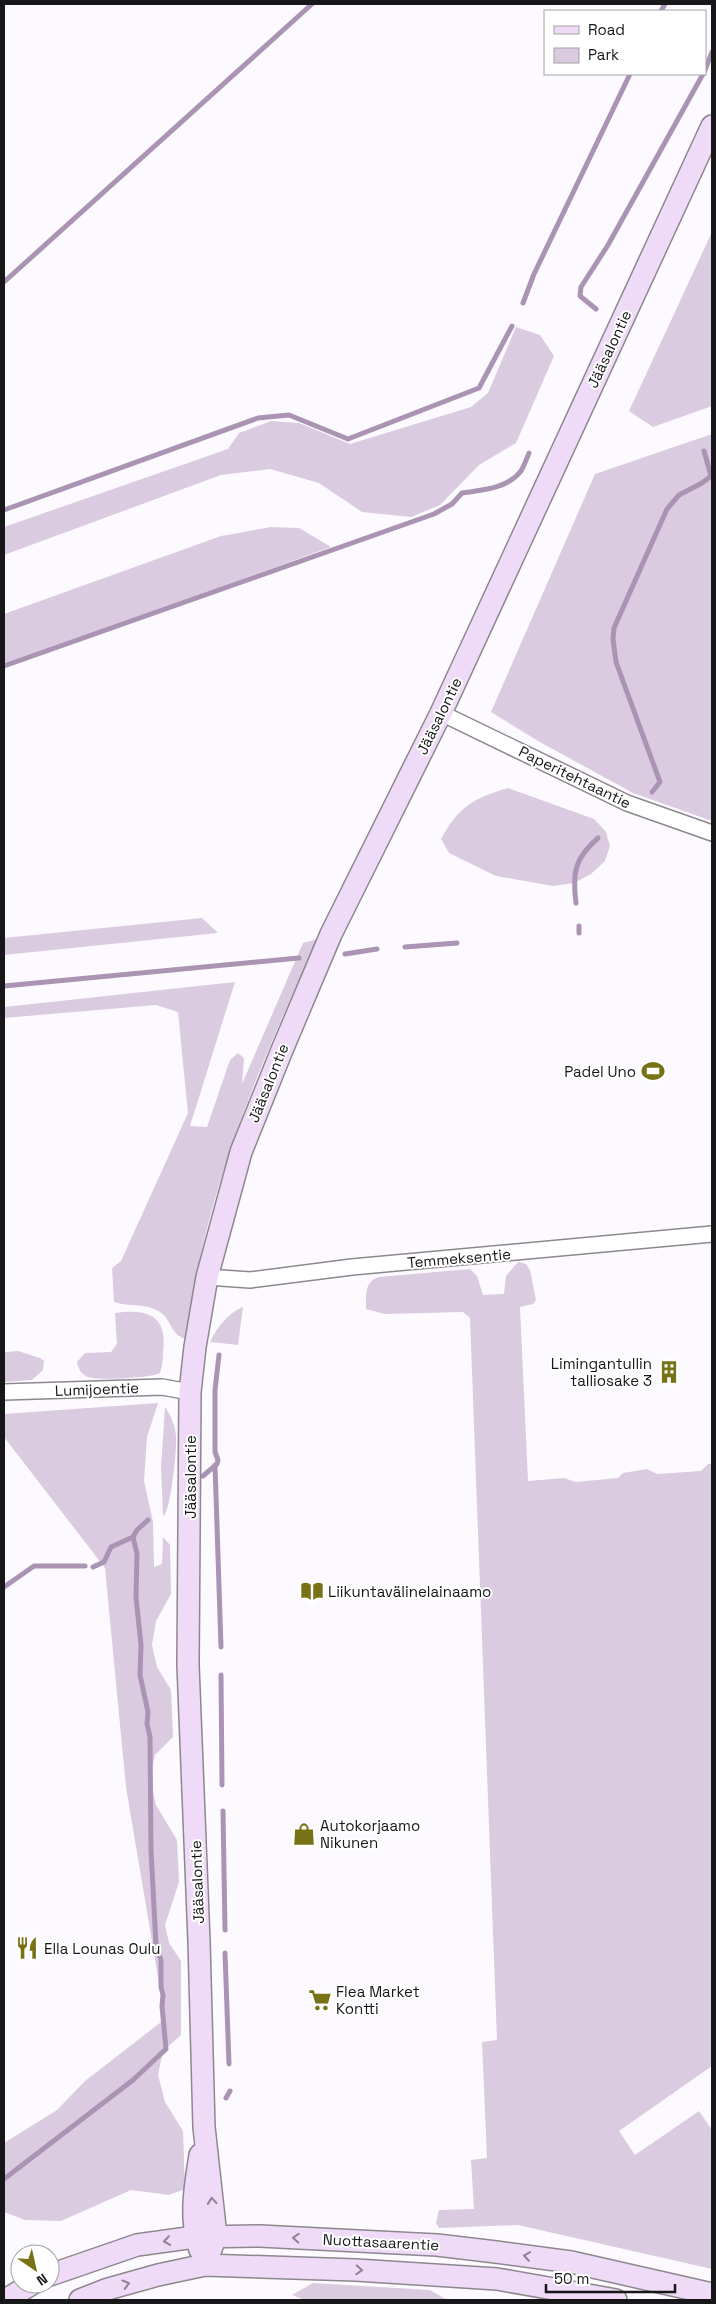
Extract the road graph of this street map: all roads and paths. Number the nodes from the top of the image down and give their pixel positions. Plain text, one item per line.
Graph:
1 (712, 126) edge
2 (441, 713) junction
3 (712, 833) edge
4 (712, 1234) edge
5 (206, 1277) junction
6 (4, 1392) edge
7 (190, 1392) junction
8 (205, 2237) junction
9 (205, 2265) junction
10 (60, 2272) edge
11 (712, 2294) edge
12 (80, 2300) edge
13 (616, 2300) edge

1 - 2 main road, Jääsalontie
2 - 3 street, Paperitehtaantie
2 - 5 main road, Jääsalontie
4 - 5 street, Temmeksentie
5 - 7 main road, Jääsalontie
6 - 7 street, Lumijoentie
7 - 8 main road, Jääsalontie
8 - 9 main road, Jääsalontie
8 -> 10 main road, Nuottasaarentie
11 -> 8 main road, Nuottasaarentie
12 -> 9 main road, Nuottasaarentie
9 -> 13 main road, Nuottasaarentie

